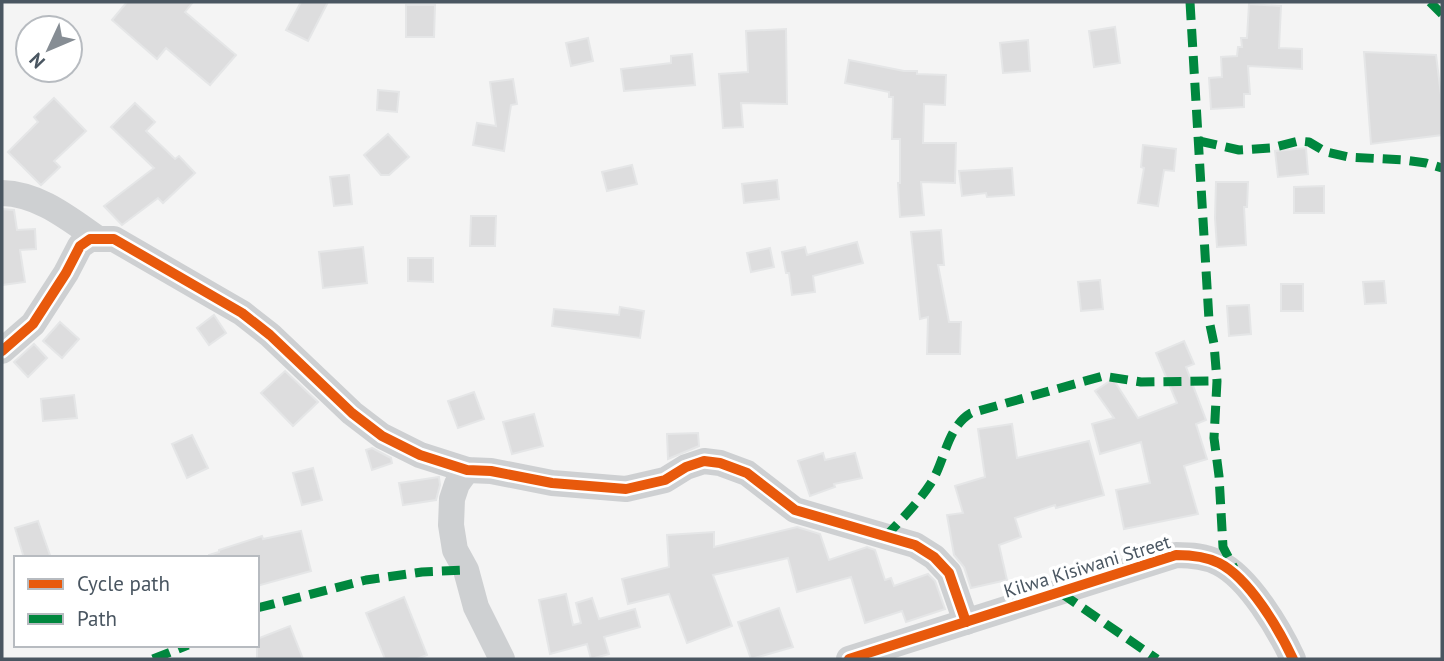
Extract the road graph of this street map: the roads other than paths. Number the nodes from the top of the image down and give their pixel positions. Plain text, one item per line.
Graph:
1 (2, 193) edge
2 (97, 238) junction
3 (2, 351) edge
4 (467, 470) junction
5 (966, 622) junction
6 (502, 659) edge
7 (849, 659) edge
8 (1293, 659) edge

1 - 2 street
2 - 3 street
2 - 4 street
4 - 5 street
4 - 6 street
5 - 7 street, Kilwa Kisiwani Street
5 - 8 street, Kilwa Kisiwani Street

